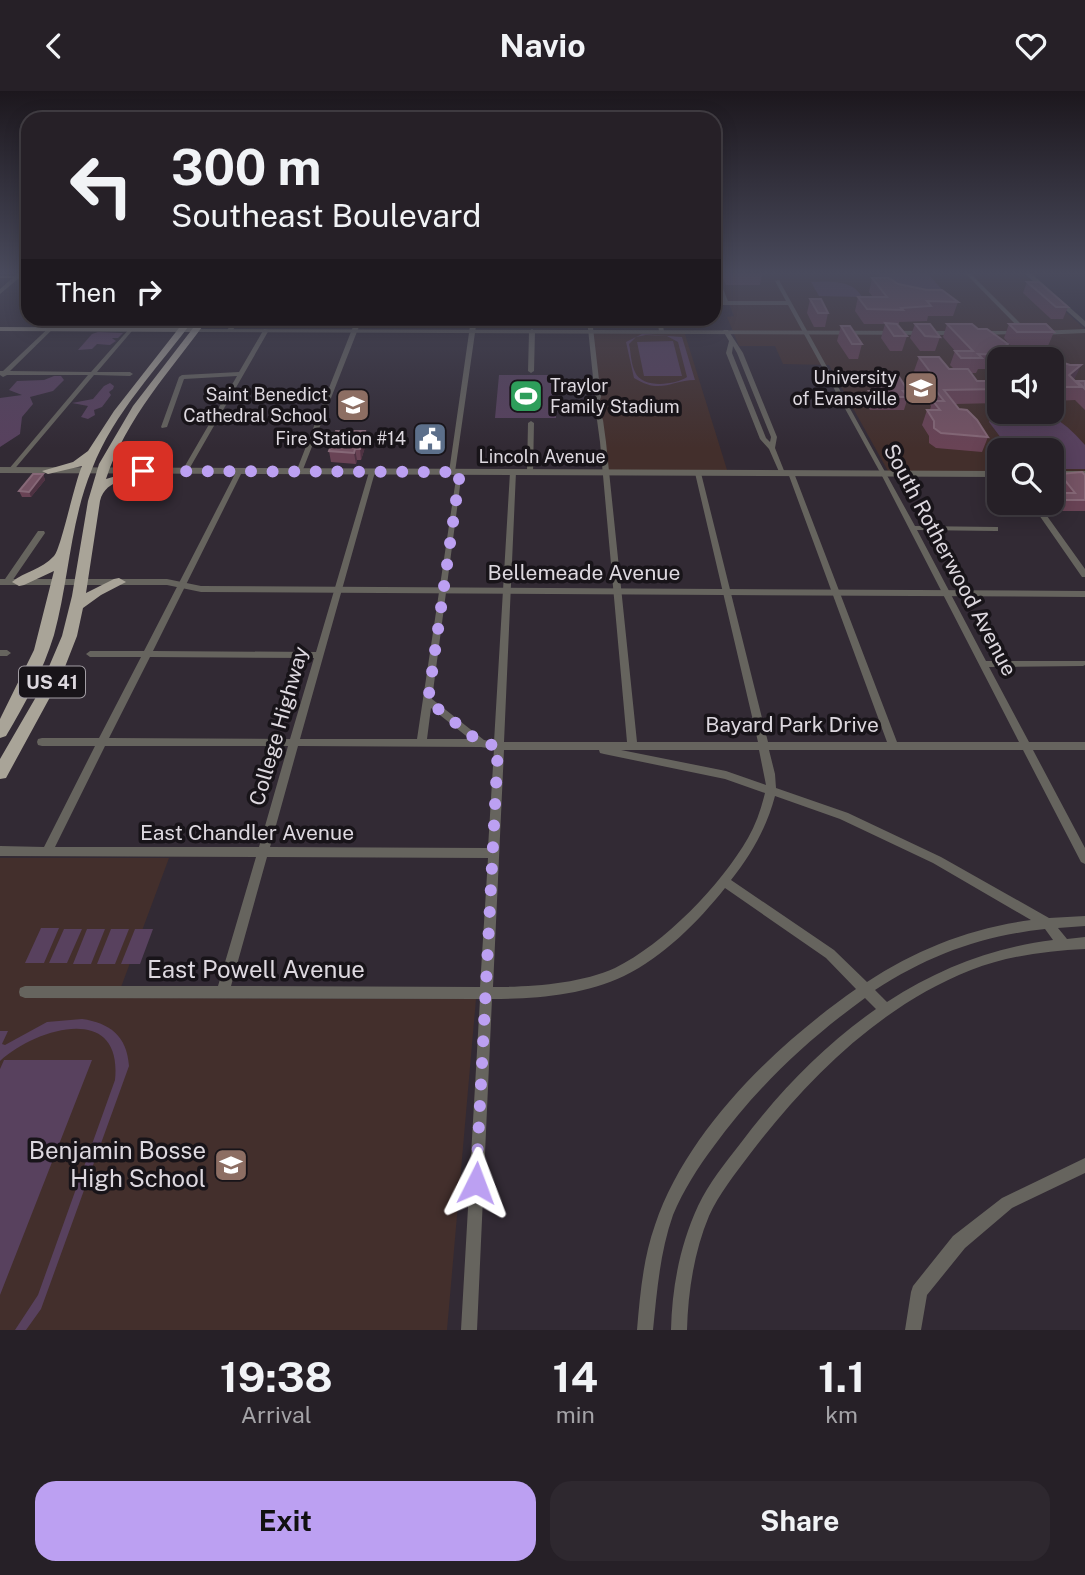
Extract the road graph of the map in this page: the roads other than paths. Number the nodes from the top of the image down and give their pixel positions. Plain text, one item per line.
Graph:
1 (472, 331) edge
2 (532, 331) edge
3 (590, 331) edge
4 (726, 331) edge
5 (805, 331) edge
6 (46, 332) edge
7 (128, 332) edge
8 (180, 332) edge
9 (194, 332) edge
10 (265, 332) edge
11 (353, 332) edge
12 (901, 332) edge
13 (1050, 332) edge
14 (731, 342) junction
15 (531, 371) dead end
16 (92, 373) junction
17 (130, 373) dead end
18 (2, 374) edge
19 (240, 375) junction
20 (531, 423) dead end
21 (164, 427) dead end
22 (772, 448) junction
23 (93, 453) junction
24 (5, 470) edge
25 (48, 471) junction
26 (85, 471) junction
27 (103, 471) junction
28 (143, 471) junction
29 (184, 471) junction
30 (239, 472) junction
31 (299, 472) junction
32 (372, 472) junction
33 (456, 472) junction
34 (513, 472) junction
35 (530, 473) junction
36 (606, 473) junction
37 (698, 473) junction
38 (787, 473) junction
39 (884, 474) junction
40 (987, 474) edge
41 (1064, 474) edge
42 (1085, 474) edge
43 (97, 492) junction
44 (1042, 515) edge
45 (912, 528) junction
46 (995, 529) dead end
47 (41, 533) dead end
48 (65, 553) junction
49 (1085, 575) edge
50 (9, 582) edge
51 (59, 582) junction
52 (81, 582) junction
53 (119, 582) junction
54 (182, 585) junction
55 (338, 591) junction
56 (443, 591) junction
57 (508, 591) junction
58 (617, 592) junction
59 (726, 592) junction
60 (836, 593) junction
61 (946, 593) junction
62 (1085, 594) edge
63 (76, 607) junction
64 (90, 654) dead end
65 (146, 654) junction
66 (319, 655) junction
67 (1083, 663) dead end
68 (983, 664) junction
69 (428, 701) junction
70 (0, 732) edge
71 (102, 742) junction
72 (42, 743) dead end
73 (294, 743) junction
74 (421, 743) junction
75 (481, 743) junction
76 (763, 744) junction
77 (632, 745) junction
78 (894, 745) junction
79 (1025, 745) junction
80 (498, 746) junction
81 (582, 746) junction
82 (1085, 746) edge
83 (0, 773) edge
84 (771, 789) junction
85 (0, 851) edge
86 (47, 851) junction
87 (264, 852) junction
88 (493, 853) junction
89 (1085, 859) edge
90 (723, 881) junction
91 (1085, 921) edge
92 (1047, 923) junction
93 (1085, 943) edge
94 (1064, 944) junction
95 (866, 988) junction
96 (223, 991) junction
97 (25, 992) dead end
98 (486, 994) junction
99 (885, 1009) junction
100 (1085, 1165) edge
101 (469, 1330) edge
102 (645, 1330) edge
103 (678, 1330) edge
104 (913, 1330) edge

1 - 33 street
2 - 15 street
3 - 36 street
4 - 14 street
5 - 39 street, South Rotherwood Avenue
6 - 18 street
7 - 16 street
8 - 23 highway, US 41
9 - 27 highway, US 41
10 - 19 street
11 - 31 street
12 - 13 street
14 - 22 street
14 - 22 street
16 - 17 street
16 - 18 street
16 - 24 street
19 - 21 street
19 - 29 street
20 - 35 street
22 - 38 street
23 - 25 highway
23 - 26 highway, US 41
24 - 25 street, Lincoln Avenue
25 - 26 street, Lincoln Avenue
26 - 27 street, Lincoln Avenue
26 - 48 highway, US 41
27 - 28 street, Lincoln Avenue
27 - 43 highway, US 41
28 - 29 street, Lincoln Avenue
28 - 43 highway
29 - 30 street, Lincoln Avenue
30 - 31 street, Lincoln Avenue
30 - 54 street
31 - 32 street, Lincoln Avenue
32 - 33 street, Lincoln Avenue
32 - 55 street, College Highway
33 - 34 street, Lincoln Avenue
33 - 56 street
34 - 35 street, Lincoln Avenue
34 - 57 street
35 - 36 street, Lincoln Avenue
36 - 37 street, Lincoln Avenue
36 - 58 street
37 - 38 street, Lincoln Avenue
37 - 59 street
38 - 39 street, Lincoln Avenue
38 - 60 street
39 - 40 street, Lincoln Avenue
39 - 45 street, South Rotherwood Avenue
41 - 42 street
43 - 52 highway, US 41
44 - 49 street
45 - 46 street
45 - 61 street, South Rotherwood Avenue
47 - 50 street
48 - 50 highway
48 - 51 highway, US 41
50 - 51 street, Bellemeade Avenue
51 - 52 street, Bellemeade Avenue
51 - 70 highway, US 41
52 - 53 street, Bellemeade Avenue
52 - 63 highway, US 41
53 - 54 street, Bellemeade Avenue
53 - 63 highway
54 - 55 street, Bellemeade Avenue
54 - 65 street
55 - 56 street, Bellemeade Avenue
55 - 66 street, College Highway
56 - 57 street, Bellemeade Avenue
56 - 69 street
57 - 58 street, Bellemeade Avenue
57 - 80 street
58 - 59 street, Bellemeade Avenue
58 - 77 street
59 - 60 street, Bellemeade Avenue
59 - 76 street
60 - 61 street, Bellemeade Avenue
60 - 78 street
61 - 62 street, Bellemeade Avenue
61 - 68 street, South Rotherwood Avenue
63 - 83 highway, US 41
64 - 65 street
65 - 66 street
65 - 71 street
66 - 73 street, College Highway
67 - 68 street
68 - 79 street, South Rotherwood Avenue
69 - 74 street
69 - 75 street
71 - 72 street
71 - 73 street
71 - 86 street
73 - 74 street
73 - 87 street, College Highway
74 - 75 street
75 - 80 street, Bayard Park Drive
76 - 77 street, Bayard Park Drive
76 - 78 street, Bayard Park Drive
76 - 84 street
77 - 81 street, Bayard Park Drive
78 - 79 street, Bayard Park Drive
79 - 82 street, Bayard Park Drive
79 - 89 street, South Rotherwood Avenue
80 - 81 street, Bayard Park Drive
80 - 88 street
81 - 84 street
84 - 90 street, East Powell Avenue
84 - 92 street
85 - 86 street, East Chandler Avenue
86 - 87 street, East Chandler Avenue
87 - 88 street, East Chandler Avenue
87 - 96 street, College Highway
88 - 98 street
90 - 95 street
90 - 98 street, East Powell Avenue
91 - 92 street
92 - 94 street
92 - 95 street
93 - 94 street
94 - 99 street
95 - 99 street
95 - 102 street
96 - 97 street, East Powell Avenue
96 - 98 street, East Powell Avenue
98 - 101 street
99 - 103 street
100 - 104 street

